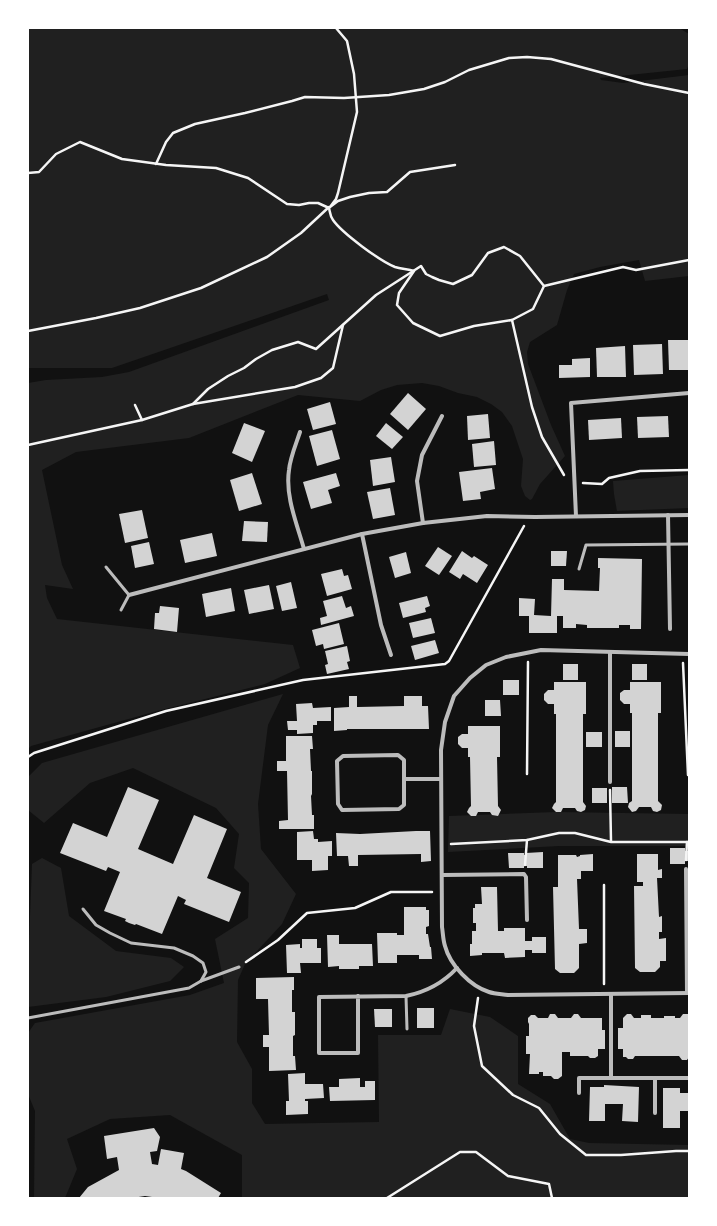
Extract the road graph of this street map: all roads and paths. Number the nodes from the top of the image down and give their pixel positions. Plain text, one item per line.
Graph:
1 (336, 28) edge
2 (689, 93) edge
3 (356, 97) junction
4 (156, 164) junction
5 (455, 165) dead end
6 (28, 173) edge
7 (329, 207) junction
8 (689, 260) edge
9 (414, 271) junction
10 (544, 286) junction
11 (512, 320) junction
12 (344, 325) junction
13 (28, 331) edge
14 (689, 393) edge
15 (193, 404) junction
16 (135, 405) dead end
17 (442, 416) dead end
18 (142, 420) junction
19 (300, 432) dead end
20 (28, 445) edge
21 (689, 470) edge
22 (574, 482) junction
23 (668, 515) junction
24 (689, 515) edge
25 (529, 516) junction
26 (576, 516) junction
27 (423, 523) junction
28 (362, 534) junction
29 (669, 544) junction
30 (689, 544) edge
31 (304, 549) junction
32 (106, 567) dead end
33 (579, 569) dead end
34 (129, 595) junction
35 (121, 610) dead end
36 (670, 629) dead end
37 (529, 652) junction
38 (610, 653) junction
39 (683, 654) junction
40 (689, 654) edge
41 (391, 655) dead end
42 (28, 757) edge
43 (527, 774) dead end
44 (688, 775) edge
45 (404, 779) junction
46 (441, 779) junction
47 (610, 782) joint
48 (527, 840) junction
49 (611, 842) junction
50 (688, 842) edge
51 (442, 845) junction
52 (686, 869) joint
53 (524, 874) junction
54 (443, 875) junction
55 (604, 885) dead end
56 (443, 892) junction
57 (83, 909) dead end
58 (527, 920) dead end
59 (238, 967) joint
60 (457, 968) junction
61 (201, 981) junction
62 (479, 988) junction
63 (604, 994) junction
64 (611, 994) junction
65 (688, 994) edge
66 (358, 996) junction
67 (406, 996) junction
68 (28, 1018) edge
69 (407, 1029) dead end
70 (612, 1078) junction
71 (655, 1078) junction
72 (689, 1078) edge
73 (579, 1093) dead end
74 (655, 1114) dead end
75 (689, 1151) edge
76 (387, 1198) edge
77 (552, 1198) edge

1 - 3 path
2 - 3 path
3 - 4 path
3 - 7 path
4 - 6 path
4 - 7 path
5 - 7 path
7 - 9 path
7 - 13 path
8 - 10 path
9 - 10 path
9 - 11 path
9 - 12 path
10 - 11 path
11 - 22 path
12 - 15 path
12 - 15 path
14 - 22 street
15 - 18 path
16 - 18 path
17 - 27 street
18 - 20 path
19 - 31 street
21 - 22 path
22 - 26 street
23 - 24 street
23 - 26 street
23 - 29 street
25 - 26 street
25 - 27 street
25 - 42 path
27 - 28 street
28 - 31 street
28 - 41 street
29 - 30 lane
29 - 33 lane
29 - 36 street
31 - 34 street
32 - 34 lane
34 - 35 lane
37 - 38 street
37 - 43 path
37 - 46 street
38 - 39 street
38 - 47 street
39 - 40 street
39 - 44 path
45 - 45 street
45 - 46 street
46 - 51 street
47 - 49 path
48 - 49 path
48 - 51 path
48 - 53 path
49 - 50 path
50 - 52 path
51 - 54 street
52 - 65 street
53 - 54 street
53 - 58 street
54 - 56 street
55 - 63 path
56 - 59 path
56 - 60 street
57 - 61 lane
59 - 61 lane
60 - 62 street
60 - 67 street
61 - 68 lane
62 - 63 street
62 - 75 path
63 - 64 street
64 - 65 street
64 - 70 street
66 - 66 street
66 - 67 street
67 - 69 lane
70 - 71 street
70 - 73 street
71 - 72 street
71 - 74 street
76 - 77 path

